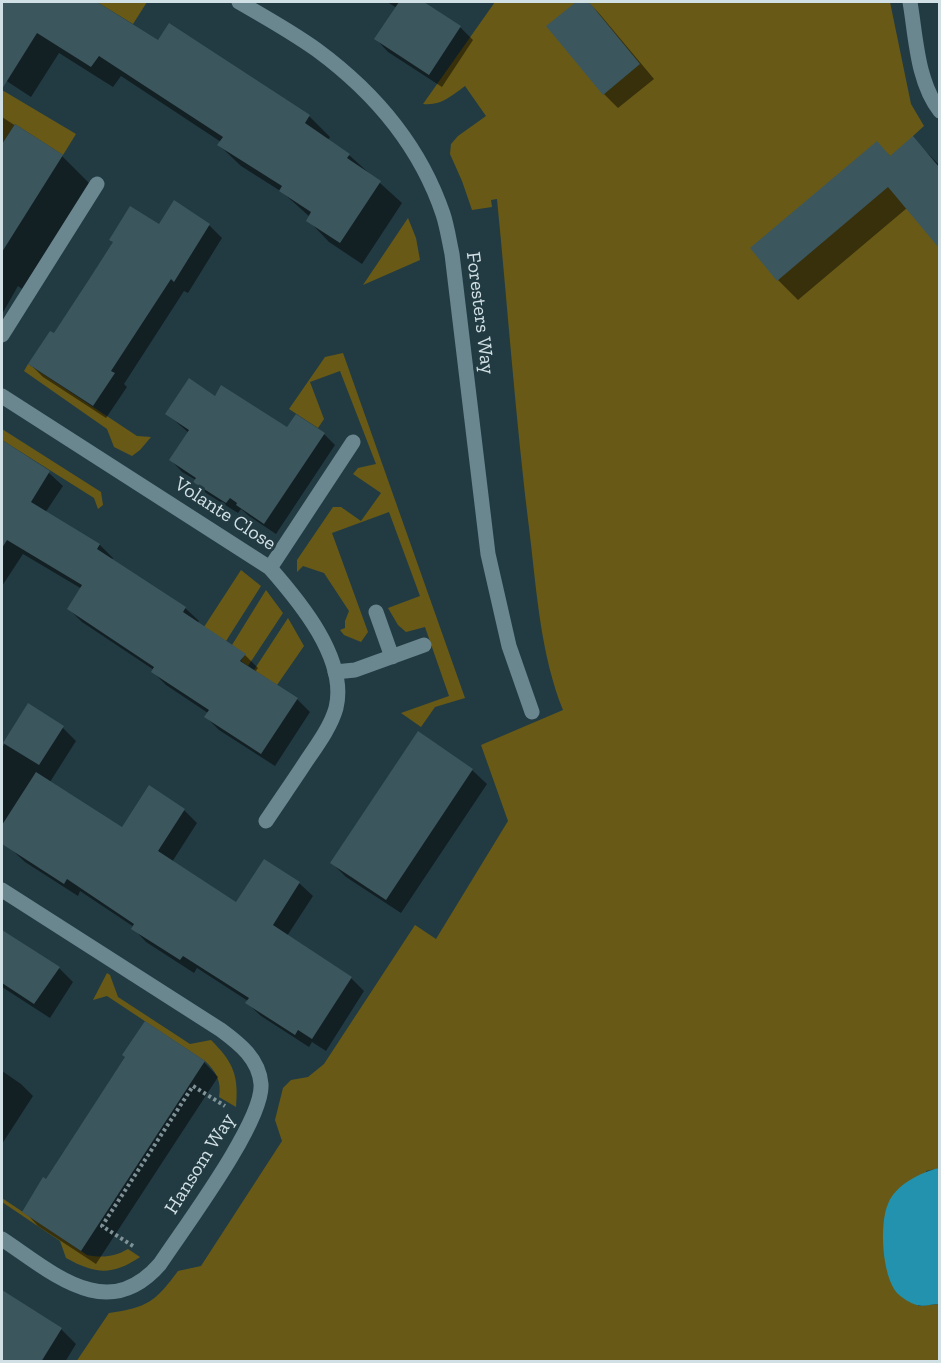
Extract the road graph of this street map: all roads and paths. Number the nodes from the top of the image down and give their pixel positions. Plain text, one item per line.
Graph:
1 (239, 2) edge
2 (910, 2) edge
3 (939, 111) edge
4 (97, 184) dead end
5 (4, 326) edge
6 (2, 396) edge
7 (353, 442) dead end
8 (270, 568) junction
9 (376, 612) dead end
10 (424, 645) dead end
11 (392, 657) junction
12 (335, 672) junction
13 (532, 712) dead end
14 (266, 821) dead end
15 (2, 890) edge
16 (251, 1122) junction
17 (2, 1239) edge
18 (160, 1264) junction

1 - 13 street, Foresters Way
2 - 3 street
4 - 5 street
6 - 8 street, Volante Close
7 - 8 street
8 - 12 street, Volante Close
9 - 11 street
10 - 11 street
11 - 12 street
12 - 14 street, Volante Close
15 - 16 street, Hansom Way
16 - 18 street, Hansom Way
16 - 18 path
17 - 18 street, Hansom Way

